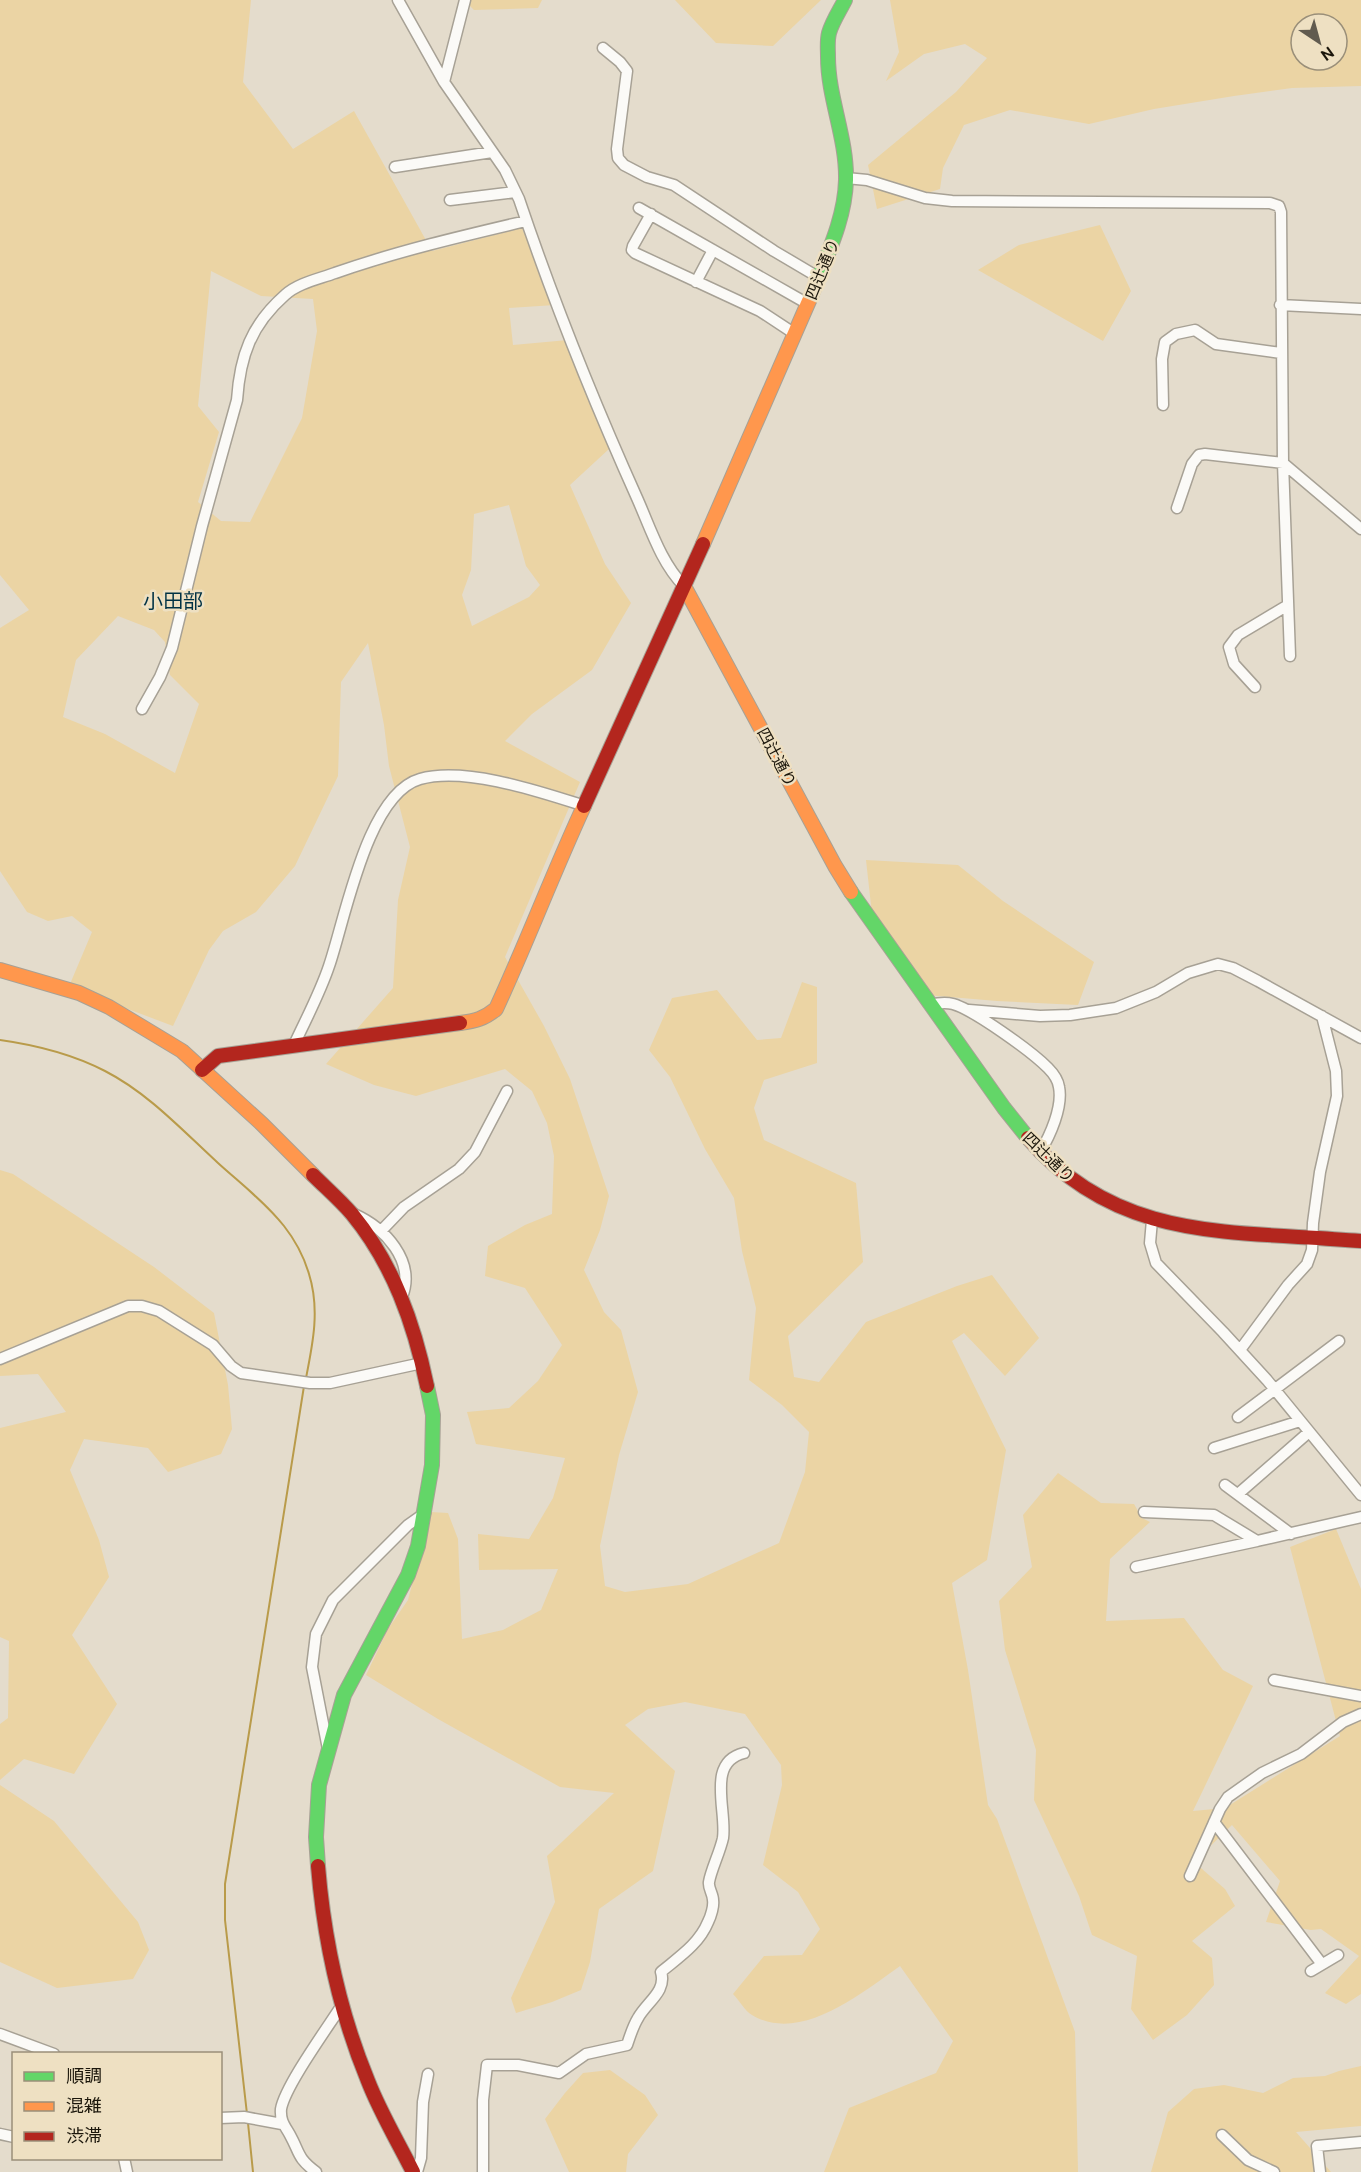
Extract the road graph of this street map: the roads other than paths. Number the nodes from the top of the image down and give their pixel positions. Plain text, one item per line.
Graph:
1 (398, 0) edge
2 (465, 0) edge
3 (845, 0) edge
4 (603, 48) dead end
5 (444, 82) junction
6 (492, 152) junction
7 (395, 167) dead end
8 (846, 178) junction
9 (515, 192) junction
10 (450, 200) dead end
11 (639, 207) dead end
12 (651, 214) junction
13 (526, 220) junction
14 (713, 250) junction
15 (818, 276) junction
16 (696, 282) junction
17 (808, 304) junction
18 (1280, 305) junction
19 (1361, 309) edge
20 (795, 334) junction
21 (1281, 353) junction
22 (1163, 405) dead end
23 (1283, 463) junction
24 (1177, 508) dead end
25 (1361, 529) edge
26 (684, 586) junction
27 (1288, 604) junction
28 (1290, 656) dead end
29 (1255, 687) dead end
30 (142, 709) dead end
31 (585, 806) junction
32 (3, 968) edge
33 (930, 1005) junction
34 (969, 1010) junction
35 (1323, 1016) junction
36 (1361, 1038) edge
37 (294, 1045) junction
38 (202, 1070) junction
39 (507, 1091) dead end
40 (1040, 1152) junction
41 (351, 1213) junction
42 (1152, 1220) junction
43 (381, 1231) junction
44 (1312, 1237) junction
45 (1361, 1241) edge
46 (402, 1298) junction
47 (1339, 1341) dead end
48 (1240, 1350) junction
49 (0, 1359) edge
50 (422, 1363) junction
51 (1275, 1390) junction
52 (1239, 1418) dead end
53 (1300, 1421) junction
54 (1309, 1432) junction
55 (1214, 1448) dead end
56 (1225, 1485) dead end
57 (1238, 1494) junction
58 (1361, 1495) edge
59 (1144, 1512) dead end
60 (425, 1513) junction
61 (1361, 1517) edge
62 (1291, 1533) junction
63 (1257, 1541) junction
64 (1136, 1567) dead end
65 (1274, 1680) dead end
66 (1361, 1696) edge
67 (1361, 1714) edge
68 (328, 1749) junction
69 (744, 1753) dead end
70 (1214, 1822) junction
71 (1190, 1876) dead end
72 (1338, 1955) dead end
73 (1321, 1963) junction
74 (1311, 1971) dead end
75 (342, 2005) junction
76 (0, 2034) edge
77 (49, 2052) edge
78 (428, 2074) dead end
79 (222, 2118) edge
80 (282, 2124) junction
81 (1222, 2135) dead end
82 (1361, 2142) edge
83 (316, 2172) edge
84 (413, 2172) edge
85 (417, 2172) edge
86 (483, 2172) edge
87 (1274, 2172) edge
88 (1320, 2172) edge

1 - 5 street
2 - 5 street
3 - 8 street, 四辻通り
4 - 15 street
5 - 6 street
6 - 7 street
6 - 9 street
8 - 15 street, 四辻通り
8 - 18 street
9 - 10 street
9 - 13 street
11 - 12 street
12 - 14 street
12 - 16 street
13 - 26 street
13 - 30 street
14 - 16 street
14 - 17 street
15 - 17 street, 四辻通り
16 - 20 street
17 - 20 street, 四辻通り
18 - 19 street
18 - 21 street
20 - 26 street, 四辻通り
21 - 22 street
21 - 23 street
23 - 24 street
23 - 25 street
23 - 27 street
26 - 31 street
26 - 33 street, 四辻通り
27 - 28 street
27 - 29 street
31 - 37 street
31 - 37 street
32 - 38 street
33 - 34 street
33 - 40 street, 四辻通り
34 - 35 street
34 - 40 street
35 - 36 street
35 - 44 street
37 - 38 street
38 - 41 street
39 - 43 street
40 - 42 street, 四辻通り
41 - 43 street
41 - 46 street
42 - 44 street, 四辻通り
42 - 48 street
43 - 46 street
44 - 45 street, 四辻通り
44 - 48 street
46 - 50 street
47 - 51 street
48 - 51 street
49 - 50 street
50 - 60 street
51 - 52 street
51 - 53 street
53 - 54 street
53 - 55 street
54 - 57 street
54 - 58 street
56 - 57 street
57 - 62 street
59 - 63 street
60 - 68 street
60 - 68 street
61 - 62 street
62 - 63 street
63 - 64 street
65 - 66 street
67 - 70 street
68 - 75 street
69 - 86 street
70 - 71 street
70 - 73 street
72 - 73 street
73 - 74 street
75 - 80 street
75 - 84 street
76 - 77 street
78 - 85 street
79 - 80 street
80 - 83 street
81 - 87 street
82 - 88 street

